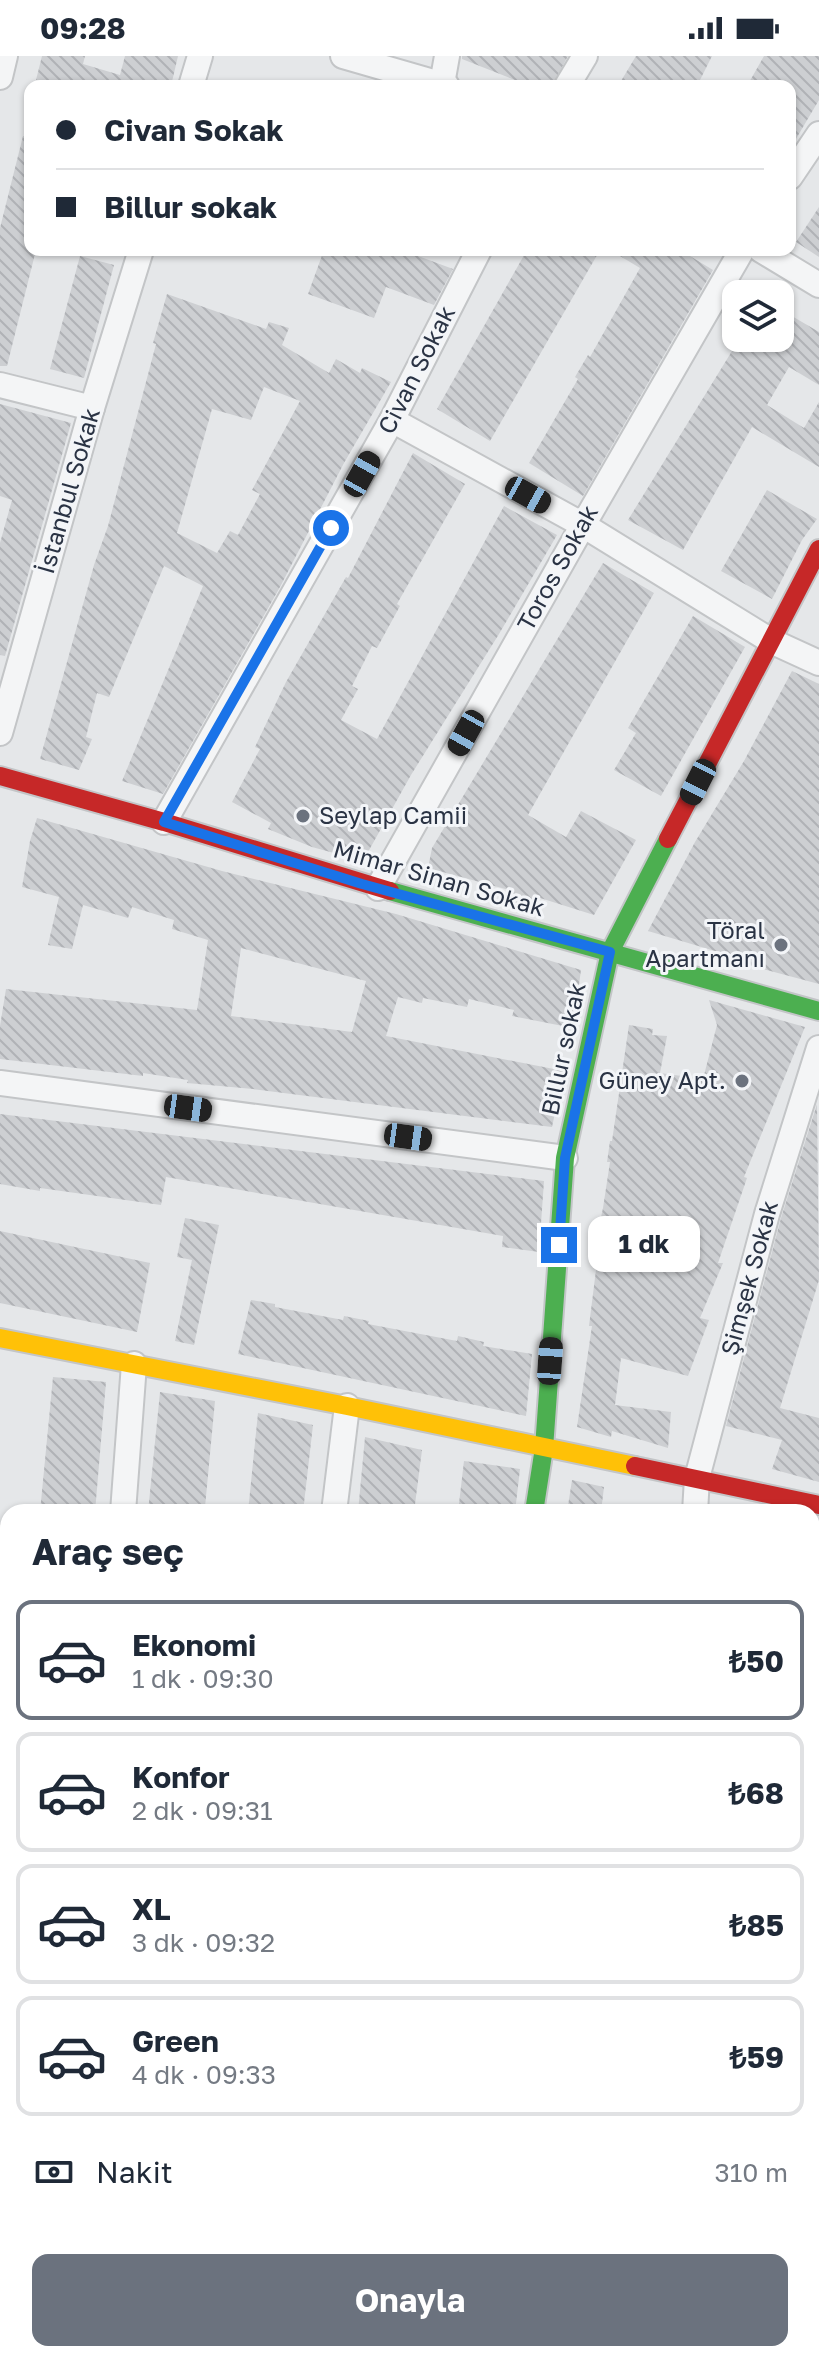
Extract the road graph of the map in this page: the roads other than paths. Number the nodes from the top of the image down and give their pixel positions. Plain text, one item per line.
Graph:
1 (5, 56) edge
2 (200, 56) edge
3 (343, 56) edge
4 (447, 56) edge
5 (585, 56) edge
6 (0, 77) edge
7 (193, 80) edge
8 (427, 80) edge
9 (445, 80) edge
10 (571, 80) edge
11 (819, 134) edge
12 (796, 168) edge
13 (139, 256) edge
14 (476, 256) edge
15 (739, 256) edge
16 (771, 256) edge
17 (819, 285) edge
18 (0, 385) edge
19 (92, 408) junction
20 (392, 420) junction
21 (583, 525) junction
22 (819, 549) edge
23 (771, 641) junction
24 (819, 663) edge
25 (0, 733) edge
26 (0, 776) edge
27 (164, 822) junction
28 (378, 888) junction
29 (610, 952) junction
30 (819, 1011) edge
31 (819, 1048) edge
32 (0, 1083) edge
33 (565, 1158) junction
34 (0, 1338) edge
35 (134, 1364) junction
36 (347, 1406) junction
37 (544, 1448) junction
38 (697, 1478) junction
39 (124, 1504) edge
40 (335, 1504) edge
41 (535, 1504) edge
42 (695, 1504) edge
43 (814, 1504) edge

1 - 6 street
2 - 7 street
3 - 8 street
4 - 9 street
5 - 10 street
11 - 12 street
13 - 19 street, İstanbul Sokak
14 - 20 street, Civan Sokak
15 - 21 street, Toros Sokak
16 - 17 street
18 - 19 street
19 - 25 street, İstanbul Sokak
20 - 21 street
20 - 27 street, Civan Sokak
21 - 23 street
21 - 28 street, Toros Sokak
22 - 23 main road, Billur sokak
23 - 24 street
23 - 29 main road, Billur sokak
26 - 27 main road, Mimar Sinan Sokak
27 - 28 main road, Mimar Sinan Sokak
28 - 29 main road, Mimar Sinan Sokak
29 - 30 main road, Mimar Sinan Sokak
29 - 33 main road, Billur sokak
31 - 38 street, Şimşek Sokak
32 - 33 street
33 - 37 main road, Billur sokak
34 - 35 main road
35 - 36 main road
35 - 39 street
36 - 37 main road
36 - 40 street
37 - 38 main road
37 - 41 main road, Billur sokak
38 - 42 street, Şimşek Sokak
38 - 43 main road

